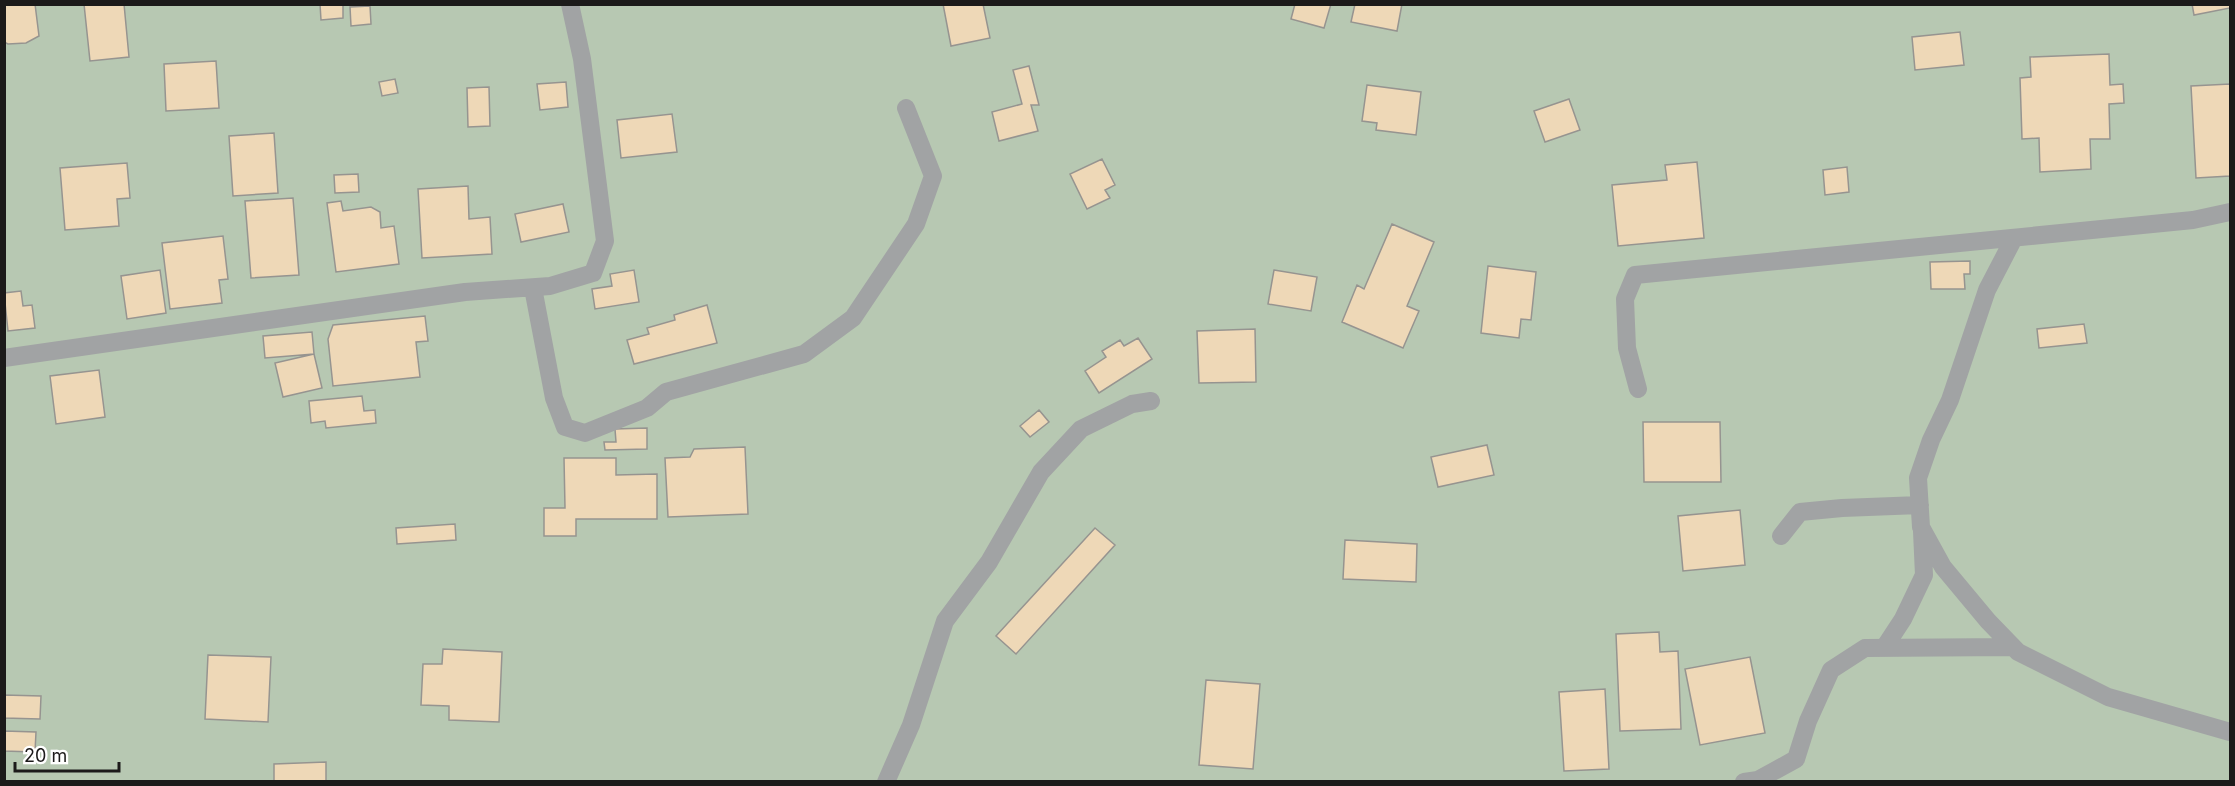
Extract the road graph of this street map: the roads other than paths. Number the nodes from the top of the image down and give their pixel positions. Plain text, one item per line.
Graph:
1 (570, 4) edge
2 (906, 108) dead end
3 (2230, 212) edge
4 (2014, 238) junction
5 (533, 288) junction
6 (4, 358) edge
7 (1638, 389) dead end
8 (1151, 401) dead end
9 (1920, 505) junction
10 (1921, 527) junction
11 (1781, 536) dead end
12 (2013, 647) junction
13 (1884, 648) junction
14 (2230, 732) edge
15 (1796, 759) junction
16 (886, 782) edge
17 (1744, 782) edge
18 (1778, 782) edge

1 - 5 street
2 - 5 street
3 - 4 street
4 - 7 street
4 - 9 street
5 - 6 street
8 - 16 street
9 - 10 street
9 - 11 street
10 - 12 street
10 - 13 street
12 - 13 street
12 - 14 street
13 - 15 street
15 - 17 street
15 - 18 street

